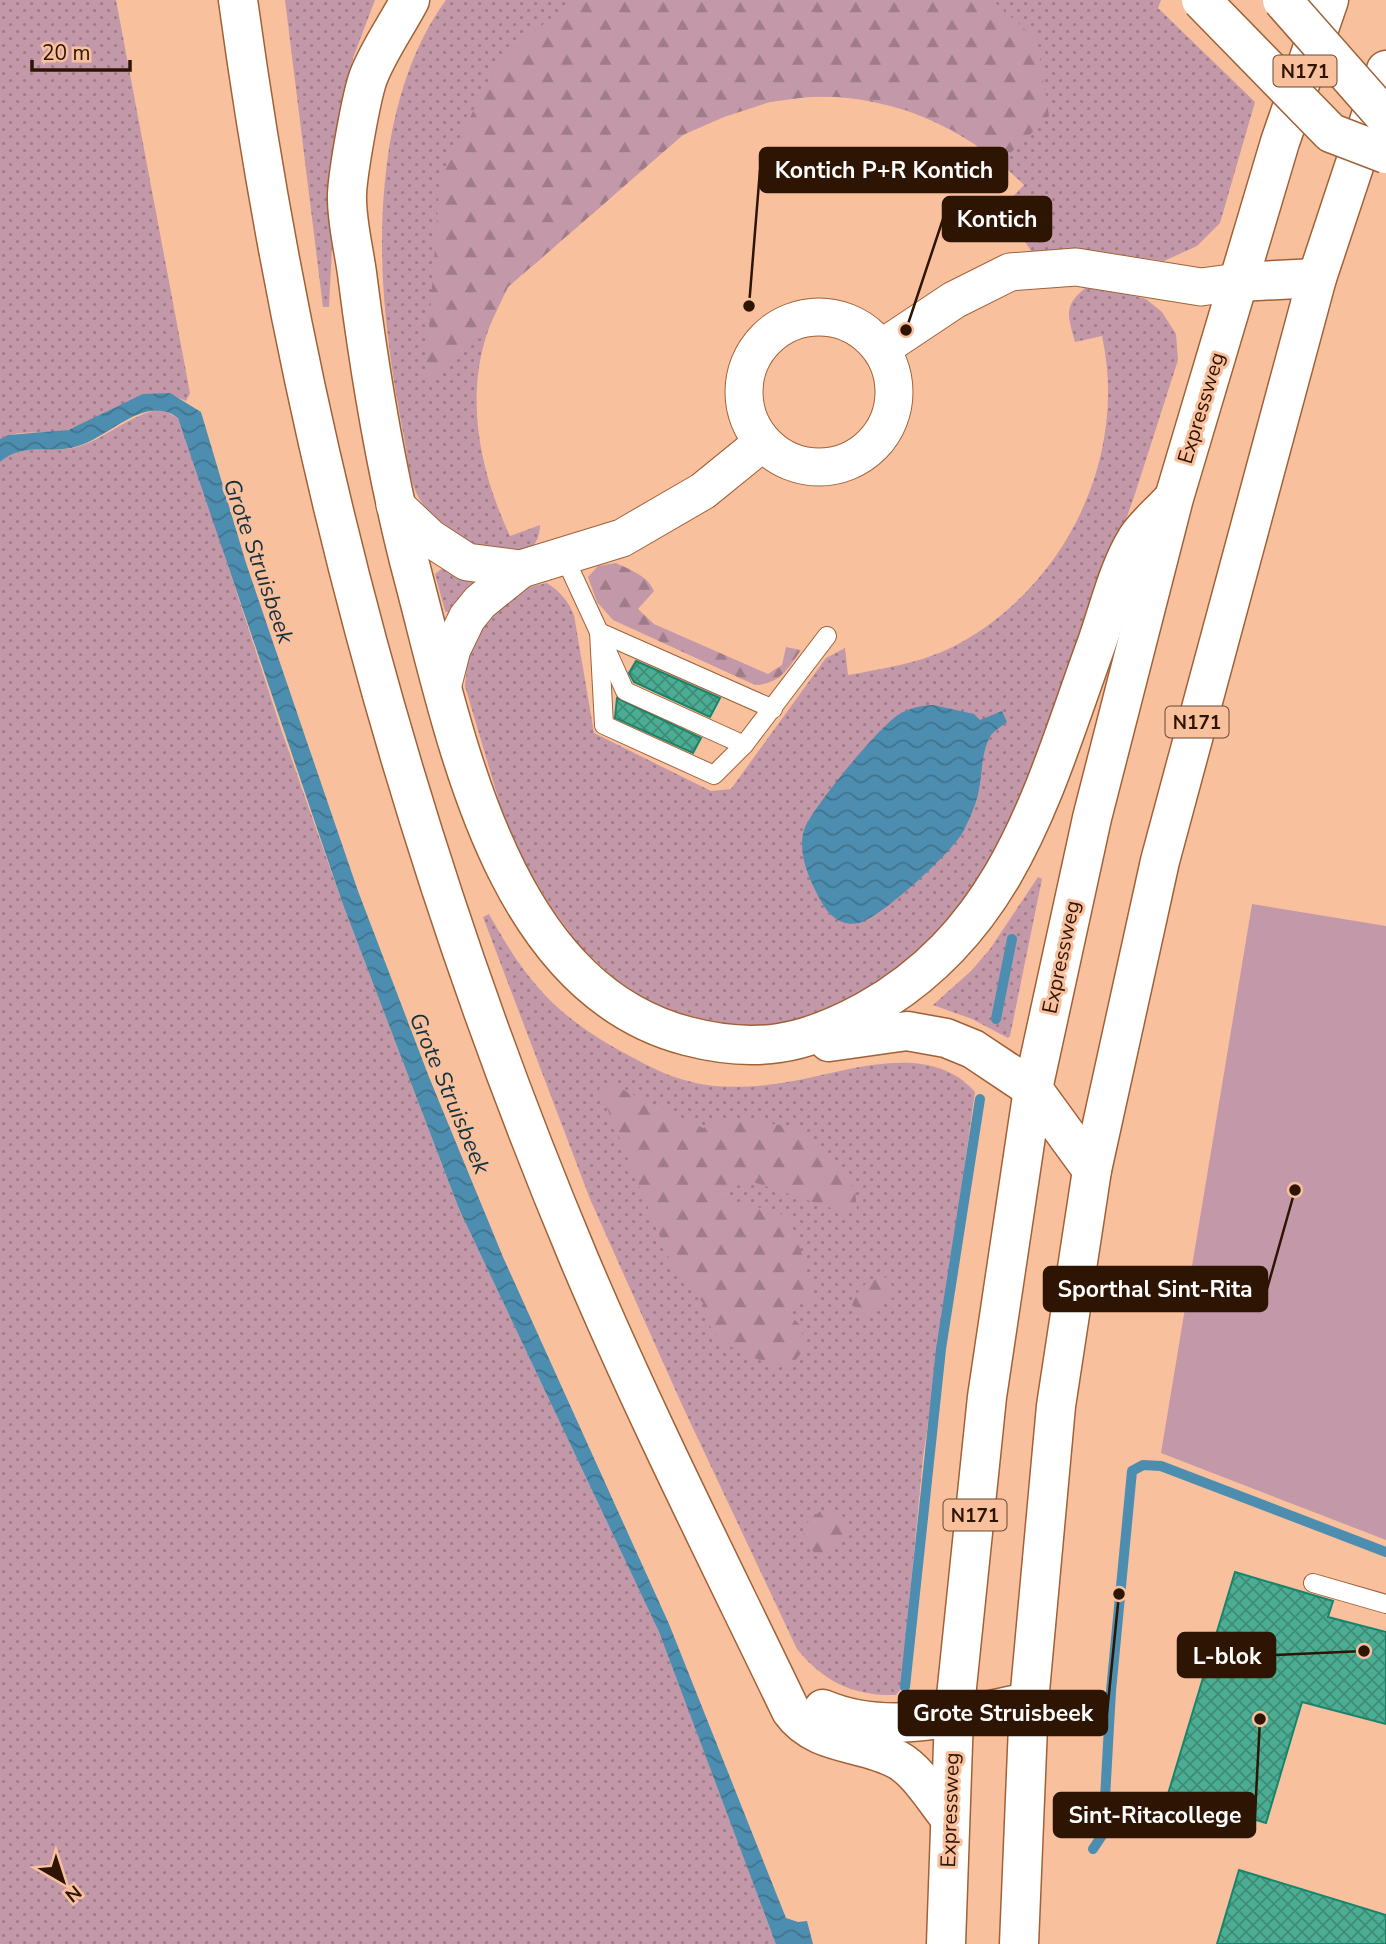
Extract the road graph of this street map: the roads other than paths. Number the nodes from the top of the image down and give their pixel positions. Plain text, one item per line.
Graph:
1 (239, 0) edge
2 (410, 0) edge
3 (1201, 0) edge
4 (1282, 0) edge
5 (1329, 0) edge
6 (1386, 70) edge
7 (1386, 118) edge
8 (1386, 154) edge
9 (1317, 278) junction
10 (1238, 282) junction
11 (882, 348) junction
12 (762, 443) junction
13 (1174, 498) junction
14 (394, 505) junction
15 (563, 554) junction
16 (521, 569) junction
17 (599, 632) junction
18 (827, 636) dead end
19 (442, 688) junction
20 (773, 709) junction
21 (744, 745) junction
22 (801, 1040) junction
23 (1033, 1089) junction
24 (1092, 1170) junction
25 (1313, 1583) dead end
26 (1386, 1604) edge
27 (773, 1674) junction
28 (1029, 1702) junction
29 (954, 1716) junction
30 (949, 1817) junction
31 (946, 1944) edge
32 (1018, 1944) edge

1 - 27 highway
2 - 14 highway
3 - 8 highway, bridge
4 - 7 highway, bridge
5 - 10 highway, Expressweg / N171
6 - 9 highway, N171
9 - 10 highway
9 - 24 highway, N171
10 - 11 street
10 - 13 highway, Expressweg / N171
11 - 12 street
11 - 12 street
12 - 15 street
13 - 22 highway
13 - 23 highway, Expressweg / N171
14 - 16 street
14 - 19 highway
15 - 16 street
15 - 17 lane
16 - 19 street
17 - 20 lane
17 - 21 lane
17 - 21 lane
18 - 20 lane
19 - 22 highway
20 - 21 lane
22 - 23 highway
23 - 24 highway
23 - 29 highway, Expressweg / N171
24 - 28 highway, N171
25 - 26 lane
27 - 29 highway
27 - 30 highway
28 - 29 highway
28 - 32 highway, N171
29 - 30 highway, Expressweg / N171
30 - 31 highway, Expressweg / N171

